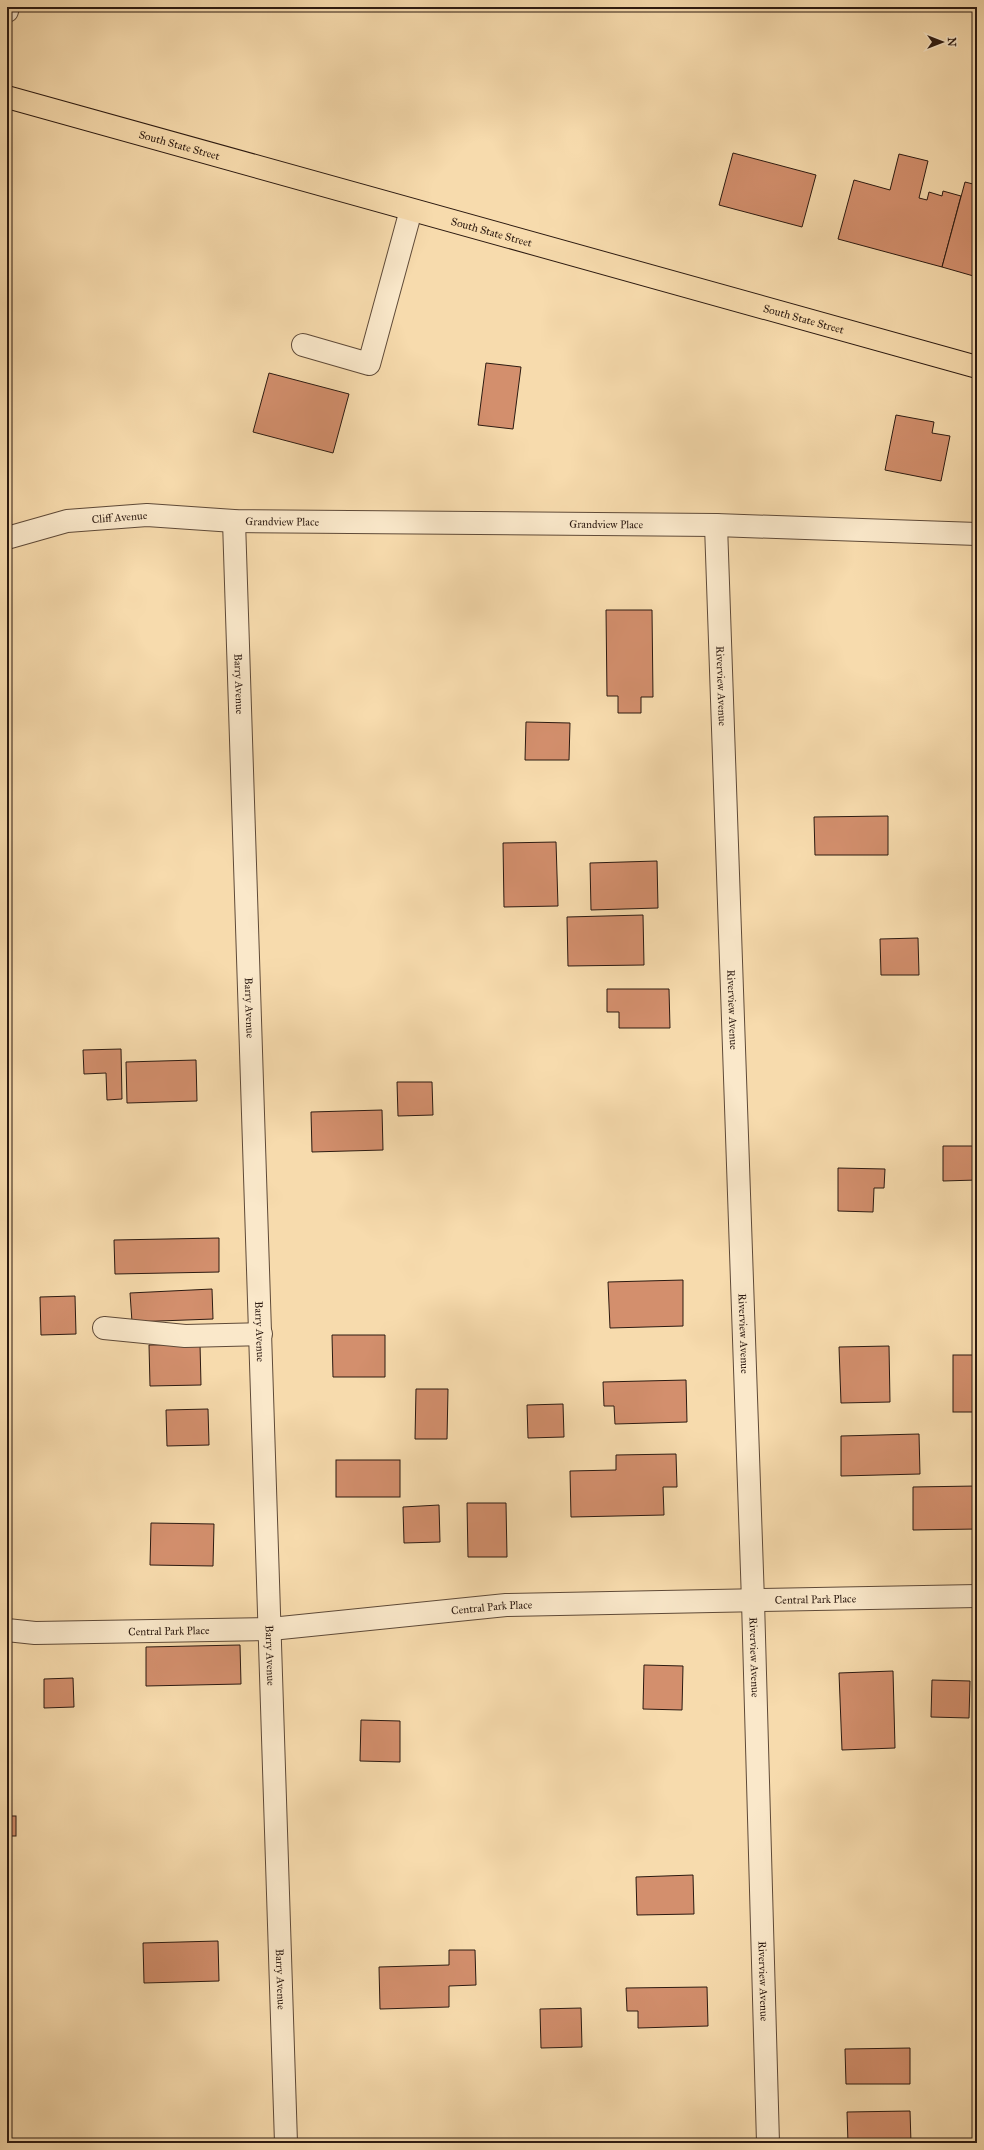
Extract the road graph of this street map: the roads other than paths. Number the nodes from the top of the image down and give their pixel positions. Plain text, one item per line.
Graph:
1 (8, 7) edge
2 (7, 11) edge
3 (7, 97) edge
4 (411, 210) junction
5 (303, 345) dead end
6 (977, 367) edge
7 (234, 521) junction
8 (716, 525) junction
9 (977, 534) edge
10 (7, 538) edge
11 (104, 1328) dead end
12 (261, 1334) junction
13 (977, 1596) edge
14 (753, 1600) junction
15 (271, 1629) junction
16 (7, 1630) edge
17 (286, 2143) edge
18 (768, 2143) edge

1 - 2 street
3 - 4 main road, South State Street
4 - 5 street
4 - 6 main road, South State Street
7 - 8 street, Grandview Place
7 - 10 street, Cliff Avenue
7 - 12 street, Barry Avenue
8 - 9 street, Grandview Place
8 - 14 street, Riverview Avenue
11 - 12 street
12 - 15 street, Barry Avenue
13 - 14 street, Central Park Place
14 - 15 street, Central Park Place
14 - 18 street, Riverview Avenue
15 - 16 street, Central Park Place
15 - 17 street, Barry Avenue

